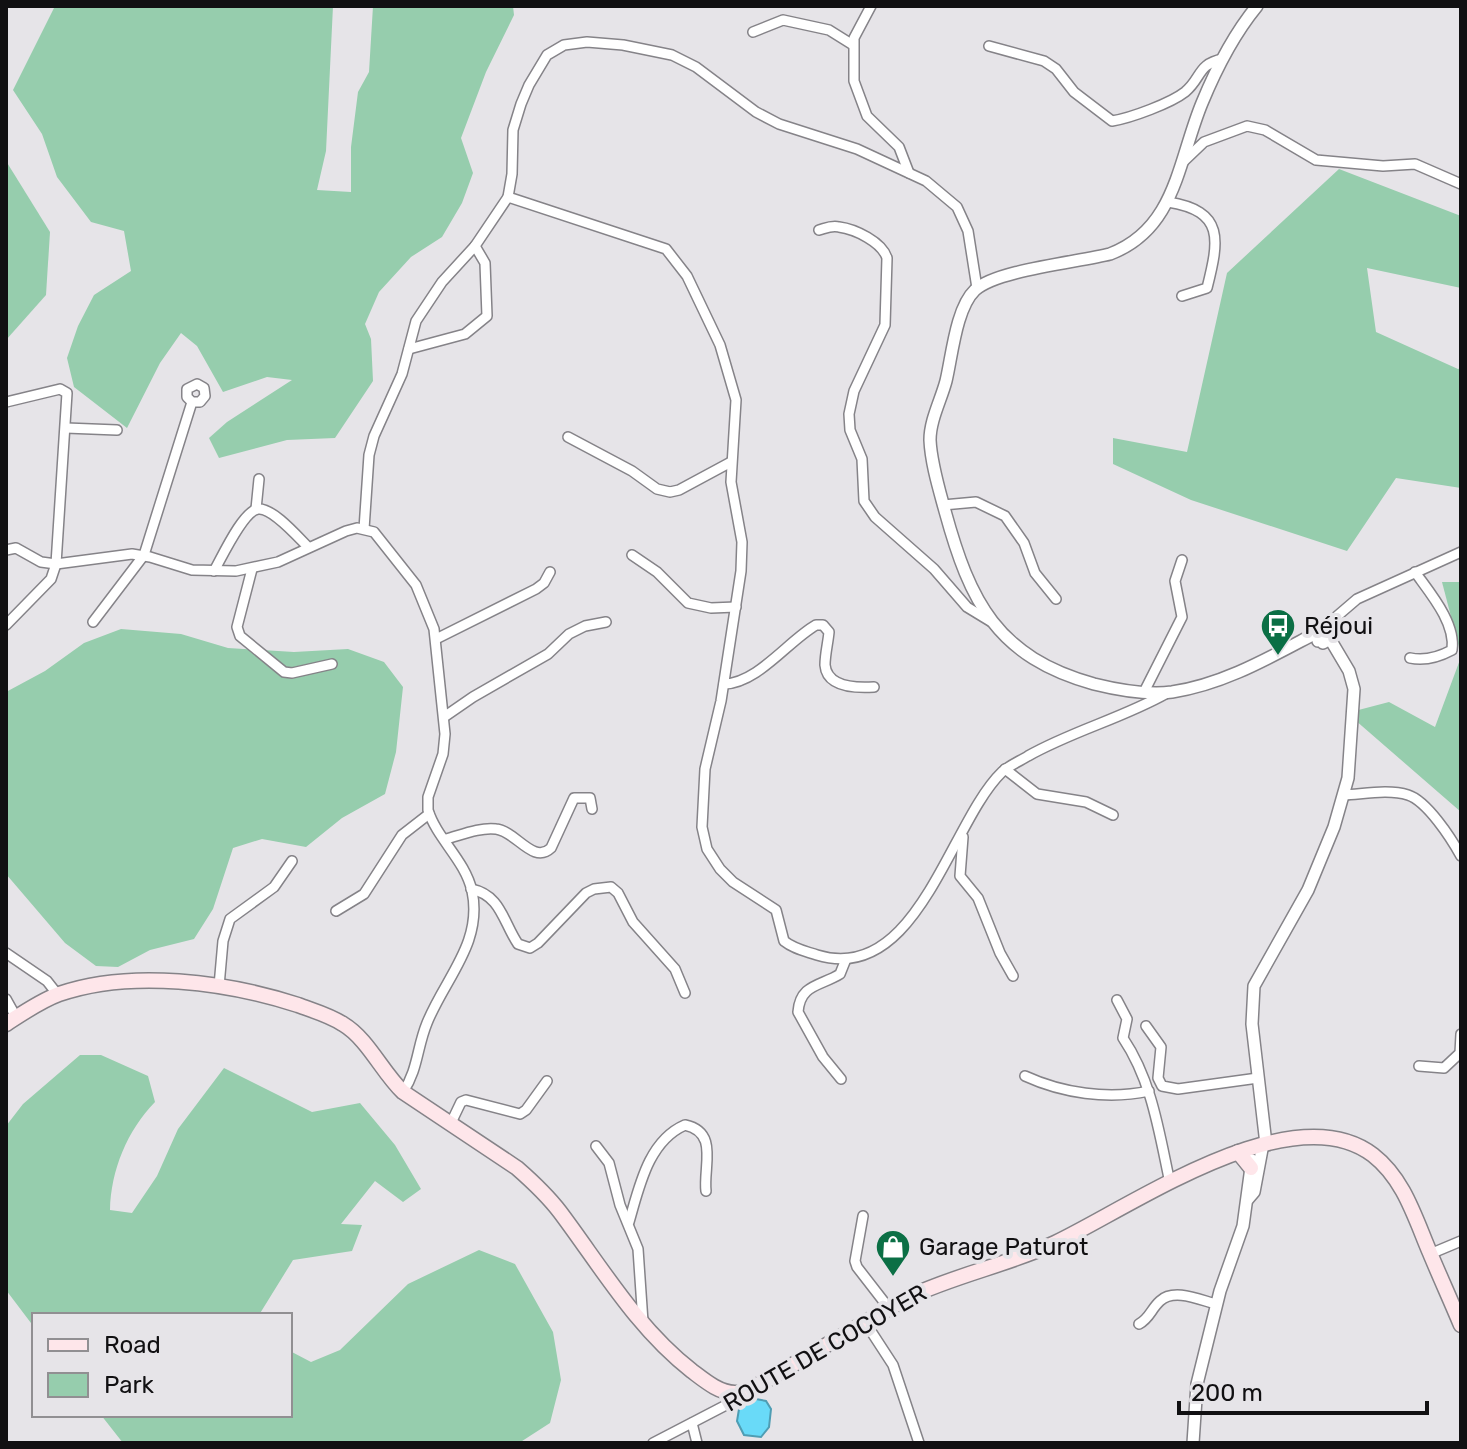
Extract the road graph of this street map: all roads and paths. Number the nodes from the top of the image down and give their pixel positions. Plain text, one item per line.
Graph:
1 (871, 6) edge
2 (1253, 8) edge
3 (753, 32) dead end
4 (853, 45) junction
5 (989, 46) dead end
6 (1223, 59) junction
7 (1180, 166) junction
8 (909, 173) junction
9 (1461, 184) edge
10 (508, 197) junction
11 (1168, 202) junction
12 (819, 230) dead end
13 (475, 246) junction
14 (977, 288) junction
15 (1182, 296) dead end
16 (409, 349) junction
17 (6, 402) edge
18 (192, 402) dead end
19 (66, 428) junction
20 (117, 430) dead end
21 (568, 437) dead end
22 (731, 462) junction
23 (259, 479) dead end
24 (943, 505) junction
25 (256, 509) junction
26 (364, 529) junction
27 (308, 547) junction
28 (6, 550) edge
29 (1461, 552) edge
30 (144, 555) junction
31 (632, 555) dead end
32 (1182, 560) dead end
33 (56, 564) junction
34 (252, 569) junction
35 (214, 571) junction
36 (550, 572) dead end
37 (1415, 572) junction
38 (1056, 599) dead end
39 (736, 607) junction
40 (990, 621) junction
41 (93, 622) dead end
42 (606, 622) dead end
43 (6, 625) edge
44 (1323, 636) junction
45 (436, 639) junction
46 (1410, 658) dead end
47 (332, 664) dead end
48 (724, 684) junction
49 (874, 687) dead end
50 (1144, 692) junction
51 (1170, 692) junction
52 (444, 717) junction
53 (1005, 769) junction
54 (1344, 795) junction
55 (592, 809) dead end
56 (429, 814) junction
57 (1113, 815) dead end
58 (963, 834) junction
59 (1446, 835) junction
60 (446, 839) junction
61 (1461, 840) edge
62 (1461, 856) edge
63 (292, 861) dead end
64 (471, 889) junction
65 (336, 911) dead end
66 (6, 953) edge
67 (846, 959) junction
68 (1013, 976) dead end
69 (219, 986) junction
70 (685, 993) dead end
71 (58, 995) junction
72 (6, 999) edge
73 (1117, 1000) dead end
74 (11, 1021) edge
75 (1146, 1026) dead end
76 (1461, 1034) edge
77 (1419, 1066) dead end
78 (1025, 1076) dead end
79 (1258, 1078) junction
80 (841, 1079) dead end
81 (547, 1081) dead end
82 (1149, 1091) junction
83 (403, 1092) junction
84 (450, 1125) junction
85 (596, 1146) dead end
86 (1250, 1146) junction
87 (1251, 1168) joint
88 (1170, 1183) junction
89 (706, 1191) dead end
90 (1248, 1200) junction
91 (863, 1216) dead end
92 (629, 1222) junction
93 (1461, 1241) edge
94 (1430, 1254) junction
95 (1216, 1304) junction
96 (888, 1307) junction
97 (865, 1322) junction
98 (1460, 1322) edge
99 (1139, 1324) dead end
100 (644, 1326) junction
101 (736, 1393) junction
102 (692, 1423) junction
103 (653, 1443) edge
104 (697, 1443) edge
105 (919, 1443) edge
106 (1193, 1443) edge

1 - 4 street
2 - 6 street
3 - 4 street
4 - 8 street
5 - 6 street
6 - 7 street
7 - 9 street
7 - 11 street
8 - 10 street
8 - 14 street
10 - 13 street
10 - 22 street
11 - 14 street
11 - 15 street
12 - 40 street
13 - 16 street
13 - 16 street
14 - 24 street
16 - 26 street
17 - 19 street
18 - 30 street
19 - 20 street
19 - 33 street
21 - 22 street
22 - 39 street
23 - 25 street
24 - 38 street
24 - 40 street
25 - 27 street
25 - 35 street
26 - 27 street
26 - 45 street
27 - 34 street
28 - 33 street
29 - 37 street
30 - 33 street
30 - 35 street
30 - 41 street
31 - 39 street
32 - 50 street
33 - 43 street
34 - 35 street
34 - 47 street
36 - 45 street
37 - 44 street
37 - 46 street
39 - 48 street
40 - 50 street
42 - 52 street
44 - 51 street
44 - 54 street
45 - 52 street
48 - 49 street
48 - 67 street
50 - 51 street
51 - 53 street
52 - 56 street
53 - 57 street
53 - 58 street
54 - 59 street
54 - 79 street
55 - 60 street
56 - 60 street
56 - 65 street
58 - 67 street
58 - 68 street
59 - 61 street
59 - 62 street
60 - 64 street
63 - 69 street
64 - 70 street
64 - 83 street
66 - 71 street
67 - 80 street
69 - 71 main road
69 - 83 main road
71 - 74 main road
72 - 74 street
73 - 82 street
75 - 79 street
76 - 77 street
78 - 82 street
79 - 86 street
81 - 84 street
82 - 88 street
83 - 84 main road
84 - 100 main road
85 - 92 street
86 - 87 main road
86 - 88 main road, ROUTE DE COCOYER
86 - 90 street
86 - 94 main road, ROUTE DE COCOYER
87 - 90 street
88 - 96 main road, ROUTE DE COCOYER
89 - 92 street
90 - 95 street
91 - 96 street
92 - 100 street
93 - 94 street
94 - 98 main road, ROUTE DE COCOYER
95 - 99 street
95 - 106 street
96 - 97 main road, ROUTE DE COCOYER
97 - 101 main road, ROUTE DE COCOYER
97 - 105 street
100 - 101 main road
101 - 102 street, ROUTE DE COCOYER
102 - 103 street, ROUTE DE COCOYER
102 - 104 street

